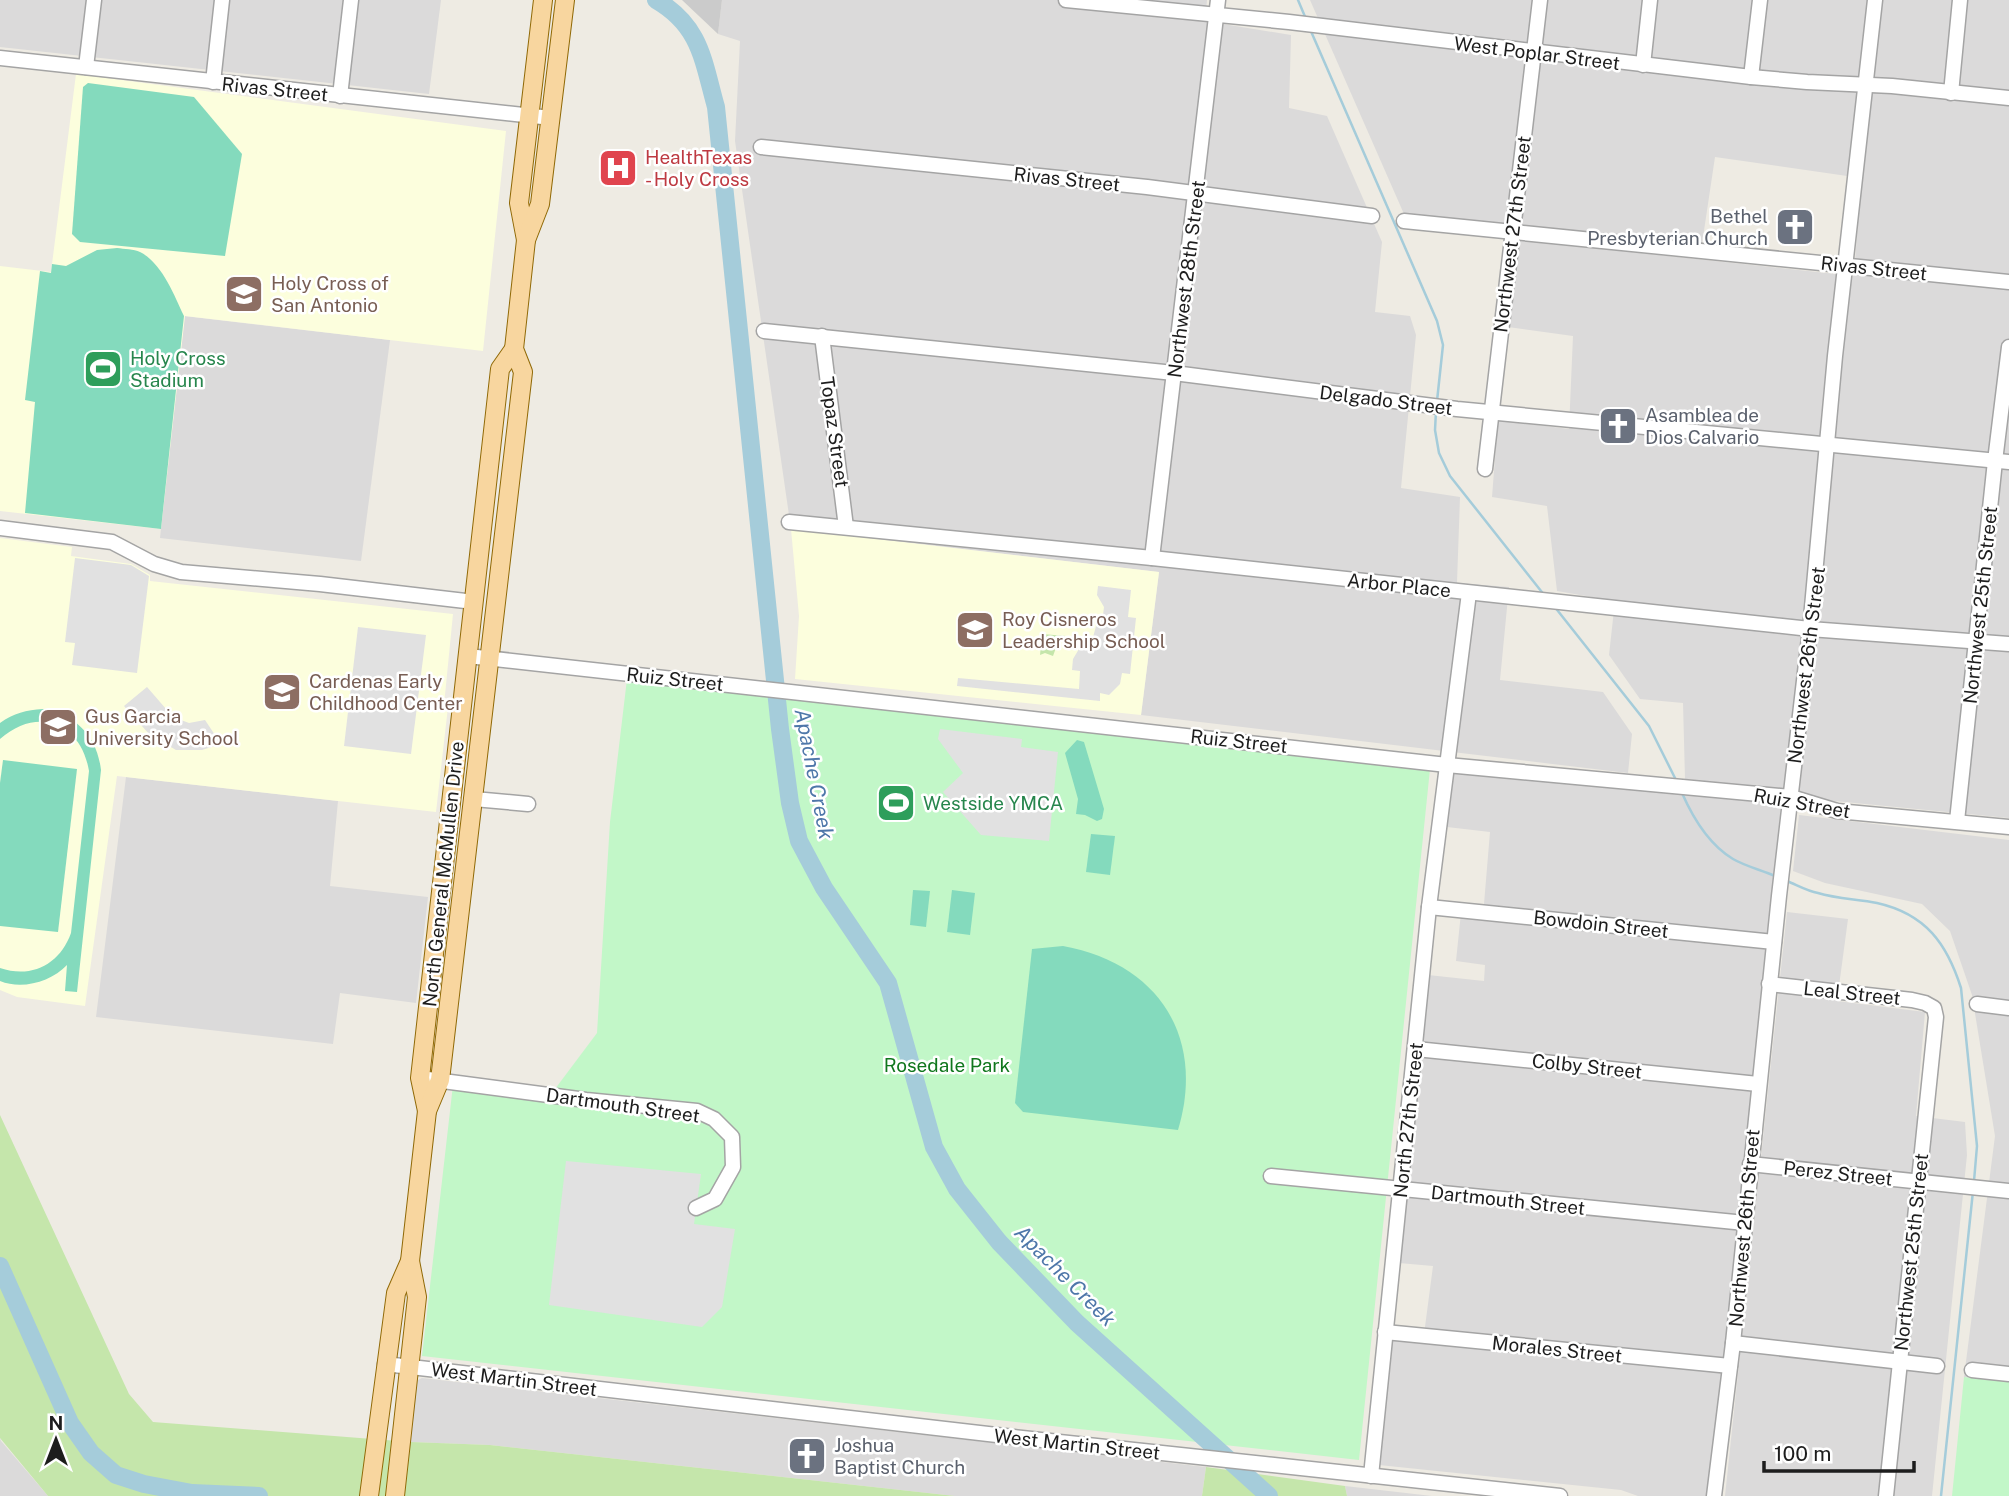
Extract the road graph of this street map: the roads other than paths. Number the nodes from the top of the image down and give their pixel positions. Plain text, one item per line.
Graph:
1 (94, 0) edge
2 (222, 0) edge
3 (351, 0) edge
4 (543, 0) edge
5 (565, 0) edge
6 (1066, 0) edge
7 (1218, 0) edge
8 (1540, 0) edge
9 (1650, 0) edge
10 (1760, 0) edge
11 (1875, 0) edge
12 (1960, 0) edge
13 (1216, 15) junction
14 (1533, 53) junction
15 (0, 58) edge
16 (1643, 65) junction
17 (86, 67) junction
18 (1751, 77) junction
19 (213, 82) junction
20 (1866, 84) junction
21 (1951, 93) junction
22 (340, 96) junction
23 (2009, 98) edge
24 (529, 116) junction
25 (551, 118) junction
26 (761, 147) dead end
27 (1196, 193) junction
28 (1372, 216) dead end
29 (1404, 221) dead end
30 (1513, 233) junction
31 (526, 240) junction
32 (1846, 264) junction
33 (2009, 282) edge
34 (764, 331) dead end
35 (822, 337) junction
36 (2009, 347) edge
37 (514, 349) junction
38 (1174, 373) junction
39 (1491, 412) junction
40 (1826, 446) junction
41 (2002, 462) edge
42 (1485, 469) dead end
43 (789, 522) dead end
44 (846, 527) junction
45 (0, 528) edge
46 (1152, 558) junction
47 (1469, 593) junction
48 (474, 602) junction
49 (1810, 629) junction
50 (1976, 640) junction
51 (2009, 644) edge
52 (468, 656) junction
53 (489, 658) junction
54 (1447, 765) junction
55 (453, 789) junction
56 (1791, 797) junction
57 (474, 799) junction
58 (527, 804) dead end
59 (1956, 821) junction
60 (2009, 827) edge
61 (1429, 907) junction
62 (1774, 942) junction
63 (454, 970) junction
64 (1769, 984) junction
65 (1977, 1004) dead end
66 (2009, 1007) edge
67 (1934, 1008) joint
68 (1416, 1049) junction
69 (420, 1078) junction
70 (440, 1080) junction
71 (1758, 1084) junction
72 (427, 1111) junction
73 (1750, 1164) junction
74 (1271, 1176) dead end
75 (1918, 1182) junction
76 (1401, 1189) junction
77 (2009, 1191) edge
78 (696, 1208) dead end
79 (1745, 1223) junction
80 (410, 1261) junction
81 (1385, 1332) junction
82 (1733, 1343) junction
83 (1900, 1361) junction
84 (385, 1364) junction
85 (1730, 1366) junction
86 (1937, 1366) dead end
87 (410, 1367) junction
88 (1972, 1370) dead end
89 (2009, 1374) edge
90 (1371, 1476) junction
91 (369, 1496) edge
92 (395, 1496) edge
93 (1560, 1496) edge
94 (1714, 1496) edge
95 (1886, 1496) edge

1 - 17 street
2 - 19 street
3 - 22 street
4 - 24 main road, North General McMullen Drive
5 - 25 main road, North General McMullen Drive
6 - 13 street, West Poplar Street
7 - 13 street, Northwest 28th Street
8 - 14 street, Northwest 27th Street
9 - 16 street
10 - 18 street
11 - 20 street, Northwest 26th Street
12 - 21 street
13 - 14 street, West Poplar Street
13 - 27 street, Northwest 28th Street
14 - 16 street, West Poplar Street
14 - 30 street, Northwest 27th Street
15 - 17 street, Rivas Street
16 - 18 street, West Poplar Street
17 - 19 street, Rivas Street
18 - 20 street, West Poplar Street
19 - 22 street, Rivas Street
20 - 21 street, West Poplar Street
20 - 32 street, Northwest 26th Street
21 - 23 street, West Poplar Street
22 - 24 street, Rivas Street
24 - 25 street, Rivas Street
24 - 31 main road, North General McMullen Drive
25 - 31 main road, North General McMullen Drive
26 - 27 street, Rivas Street
27 - 28 street, Rivas Street
27 - 38 street, Northwest 28th Street
29 - 30 street, Rivas Street
30 - 32 street, Rivas Street
30 - 39 street, Northwest 27th Street
31 - 37 main road, North General McMullen Drive
32 - 33 street, Rivas Street
32 - 40 street, Northwest 26th Street
34 - 35 street, Delgado Street
35 - 38 street, Delgado Street
35 - 44 street, Topaz Street
36 - 41 street, Northwest 25th Street
37 - 48 main road, North General McMullen Drive
37 - 53 main road, North General McMullen Drive
38 - 39 street, Delgado Street
38 - 46 street, Northwest 28th Street
39 - 40 street, Delgado Street
39 - 42 street, Northwest 27th Street
40 - 41 street, Delgado Street
40 - 49 street, Northwest 26th Street
41 - 50 street, Northwest 25th Street
43 - 44 street, Arbor Place
44 - 46 street, Arbor Place
45 - 48 street
46 - 47 street, Arbor Place
47 - 49 street, Arbor Place
47 - 54 street
48 - 52 main road, North General McMullen Drive
49 - 50 street, Arbor Place
49 - 56 street, Northwest 26th Street
50 - 51 street, Arbor Place
50 - 59 street, Northwest 25th Street
52 - 53 street, Ruiz Street
52 - 55 main road, North General McMullen Drive
53 - 54 street, Ruiz Street
53 - 57 main road, North General McMullen Drive
54 - 56 street, Ruiz Street
54 - 61 street, North 27th Street
55 - 63 main road
55 - 69 main road, North General McMullen Drive
56 - 59 street, Ruiz Street
56 - 62 street, Northwest 26th Street
57 - 58 street
57 - 63 main road, North General McMullen Drive
59 - 60 street, Ruiz Street
61 - 62 street, Bowdoin Street
61 - 68 street, North 27th Street
62 - 64 street, Northwest 26th Street
63 - 70 main road, North General McMullen Drive
64 - 67 street, Leal Street
64 - 71 street, Northwest 26th Street
65 - 66 street
67 - 75 street, Northwest 25th Street
68 - 71 street, Colby Street
68 - 76 street, North 27th Street
69 - 70 street, Dartmouth Street
69 - 72 main road, North General McMullen Drive
70 - 72 main road, North General McMullen Drive
70 - 78 street, Dartmouth Street
71 - 73 street, Northwest 26th Street
72 - 80 main road, North General McMullen Drive
73 - 75 street, Perez Street
73 - 79 street, Northwest 26th Street
74 - 76 street, Dartmouth Street
75 - 77 street, Perez Street
75 - 83 street, Northwest 25th Street
76 - 79 street, Dartmouth Street
76 - 81 street, North 27th Street
79 - 82 street, Northwest 26th Street
80 - 84 main road, North General McMullen Drive
80 - 87 main road, North General McMullen Drive
81 - 85 street, Morales Street
81 - 90 street, North 27th Street
82 - 83 street
82 - 85 street, Northwest 26th Street
83 - 86 street
83 - 95 street, Northwest 25th Street
84 - 87 street, West Martin Street
84 - 91 main road, North General McMullen Drive
85 - 94 street, Northwest 26th Street
87 - 90 street, West Martin Street
87 - 92 main road, North General McMullen Drive
88 - 89 street
90 - 93 street, West Martin Street

